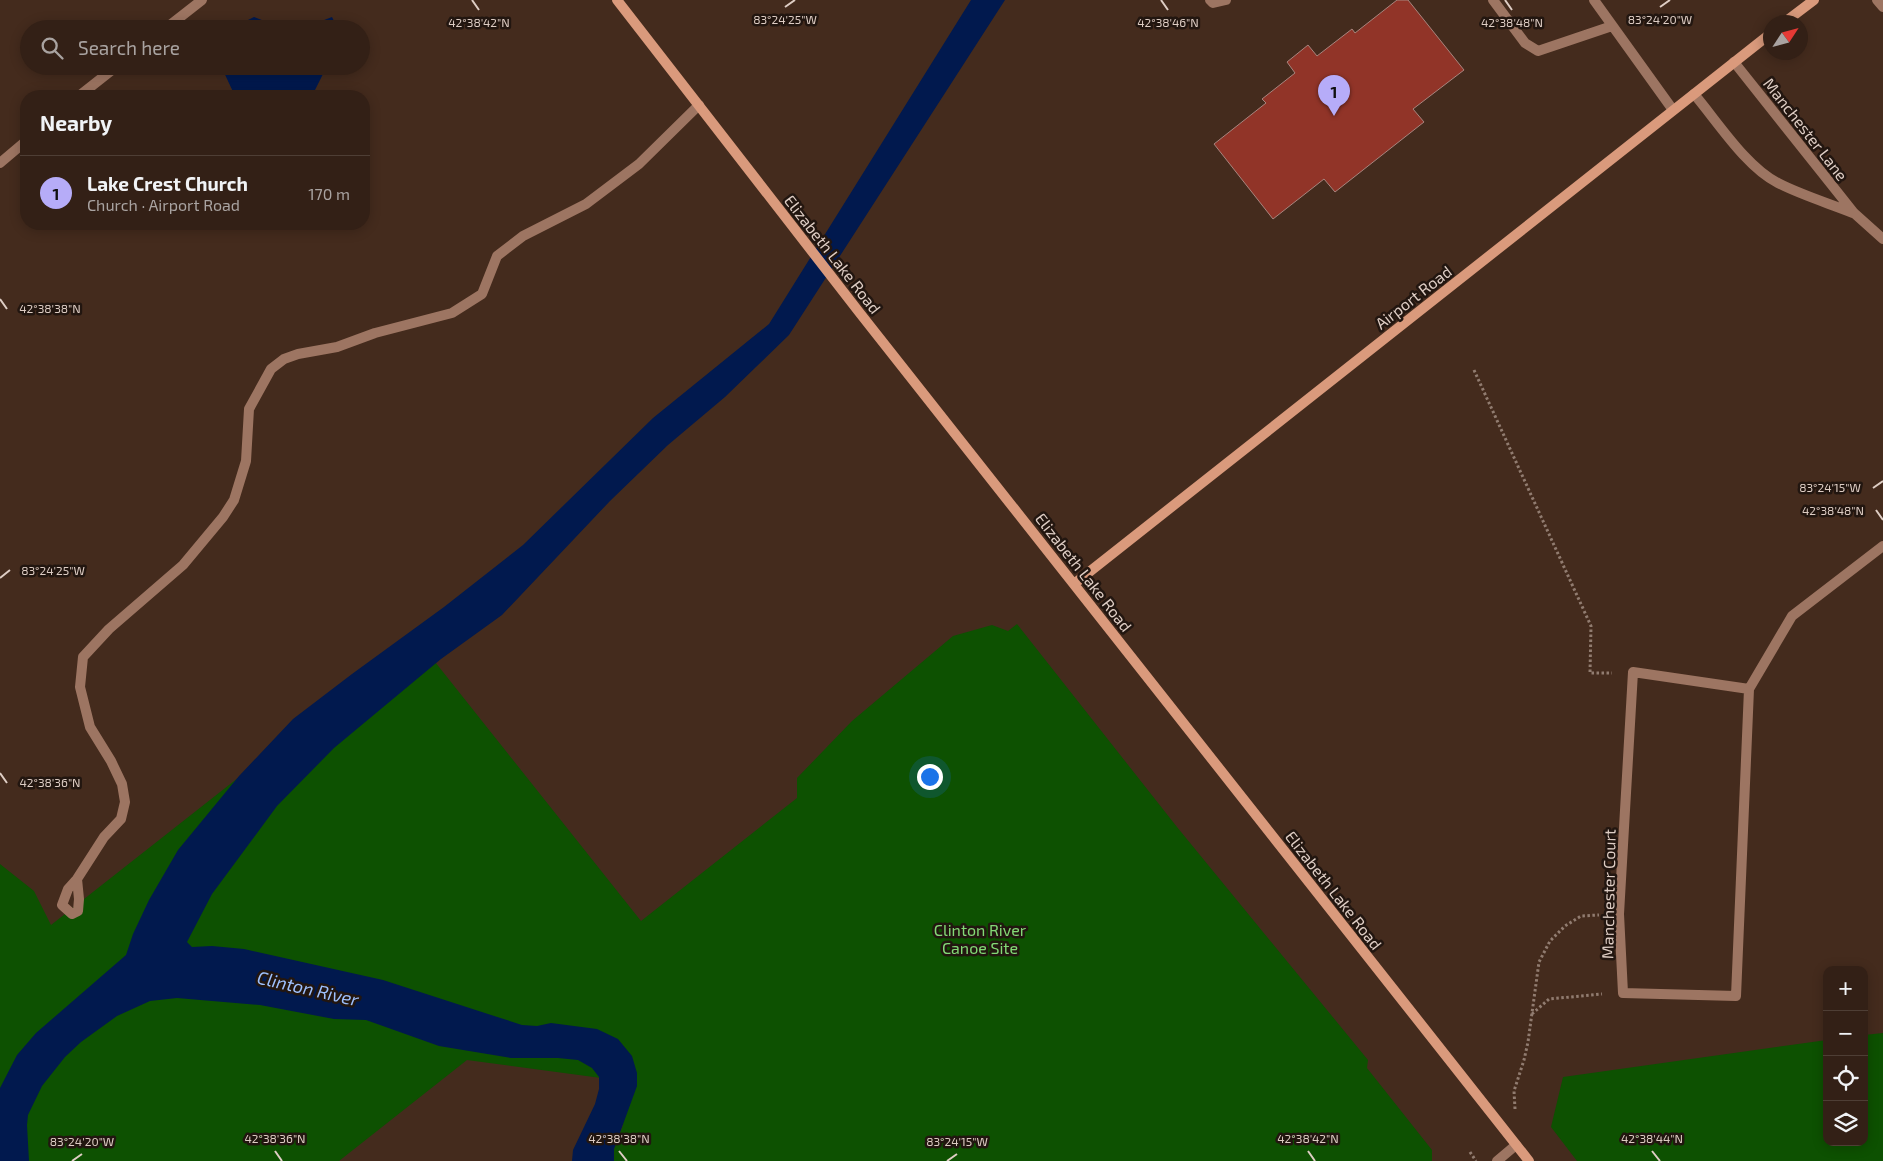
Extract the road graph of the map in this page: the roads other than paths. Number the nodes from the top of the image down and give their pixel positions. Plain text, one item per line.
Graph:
1 (202, 0) edge
2 (617, 0) edge
3 (1210, 0) edge
4 (1226, 0) edge
5 (1493, 0) edge
6 (1594, 0) edge
7 (1814, 0) edge
8 (1877, 0) edge
9 (1883, 7) edge
10 (1794, 15) edge
11 (176, 20) edge
12 (1612, 26) junction
13 (1763, 39) edge
14 (1734, 62) junction
15 (106, 75) edge
16 (87, 90) edge
17 (1694, 94) junction
18 (699, 105) junction
19 (1673, 110) junction
20 (20, 146) edge
21 (0, 163) edge
22 (1854, 214) junction
23 (1883, 238) edge
24 (1883, 546) edge
25 (1074, 584) junction
26 (1749, 689) junction
27 (77, 879) dead end
28 (1516, 1145) junction
29 (1497, 1161) edge
30 (1529, 1161) edge

1 - 11 street
2 - 18 street, Elizabeth Lake Road
3 - 4 street
5 - 12 street
6 - 12 street
7 - 10 street
8 - 9 street
12 - 19 street
13 - 14 street, Airport Road
14 - 17 street, Airport Road
14 - 22 street, Manchester Lane
15 - 16 street
17 - 19 street, Airport Road
17 - 22 street, Manchester Lane
18 - 25 street, Elizabeth Lake Road
18 - 27 street
19 - 25 street, Airport Road
20 - 21 street
22 - 23 street, Manchester Lane
24 - 26 street
25 - 28 street, Elizabeth Lake Road
26 - 26 street, Manchester Court
28 - 29 street
28 - 30 street, Elizabeth Lake Road

